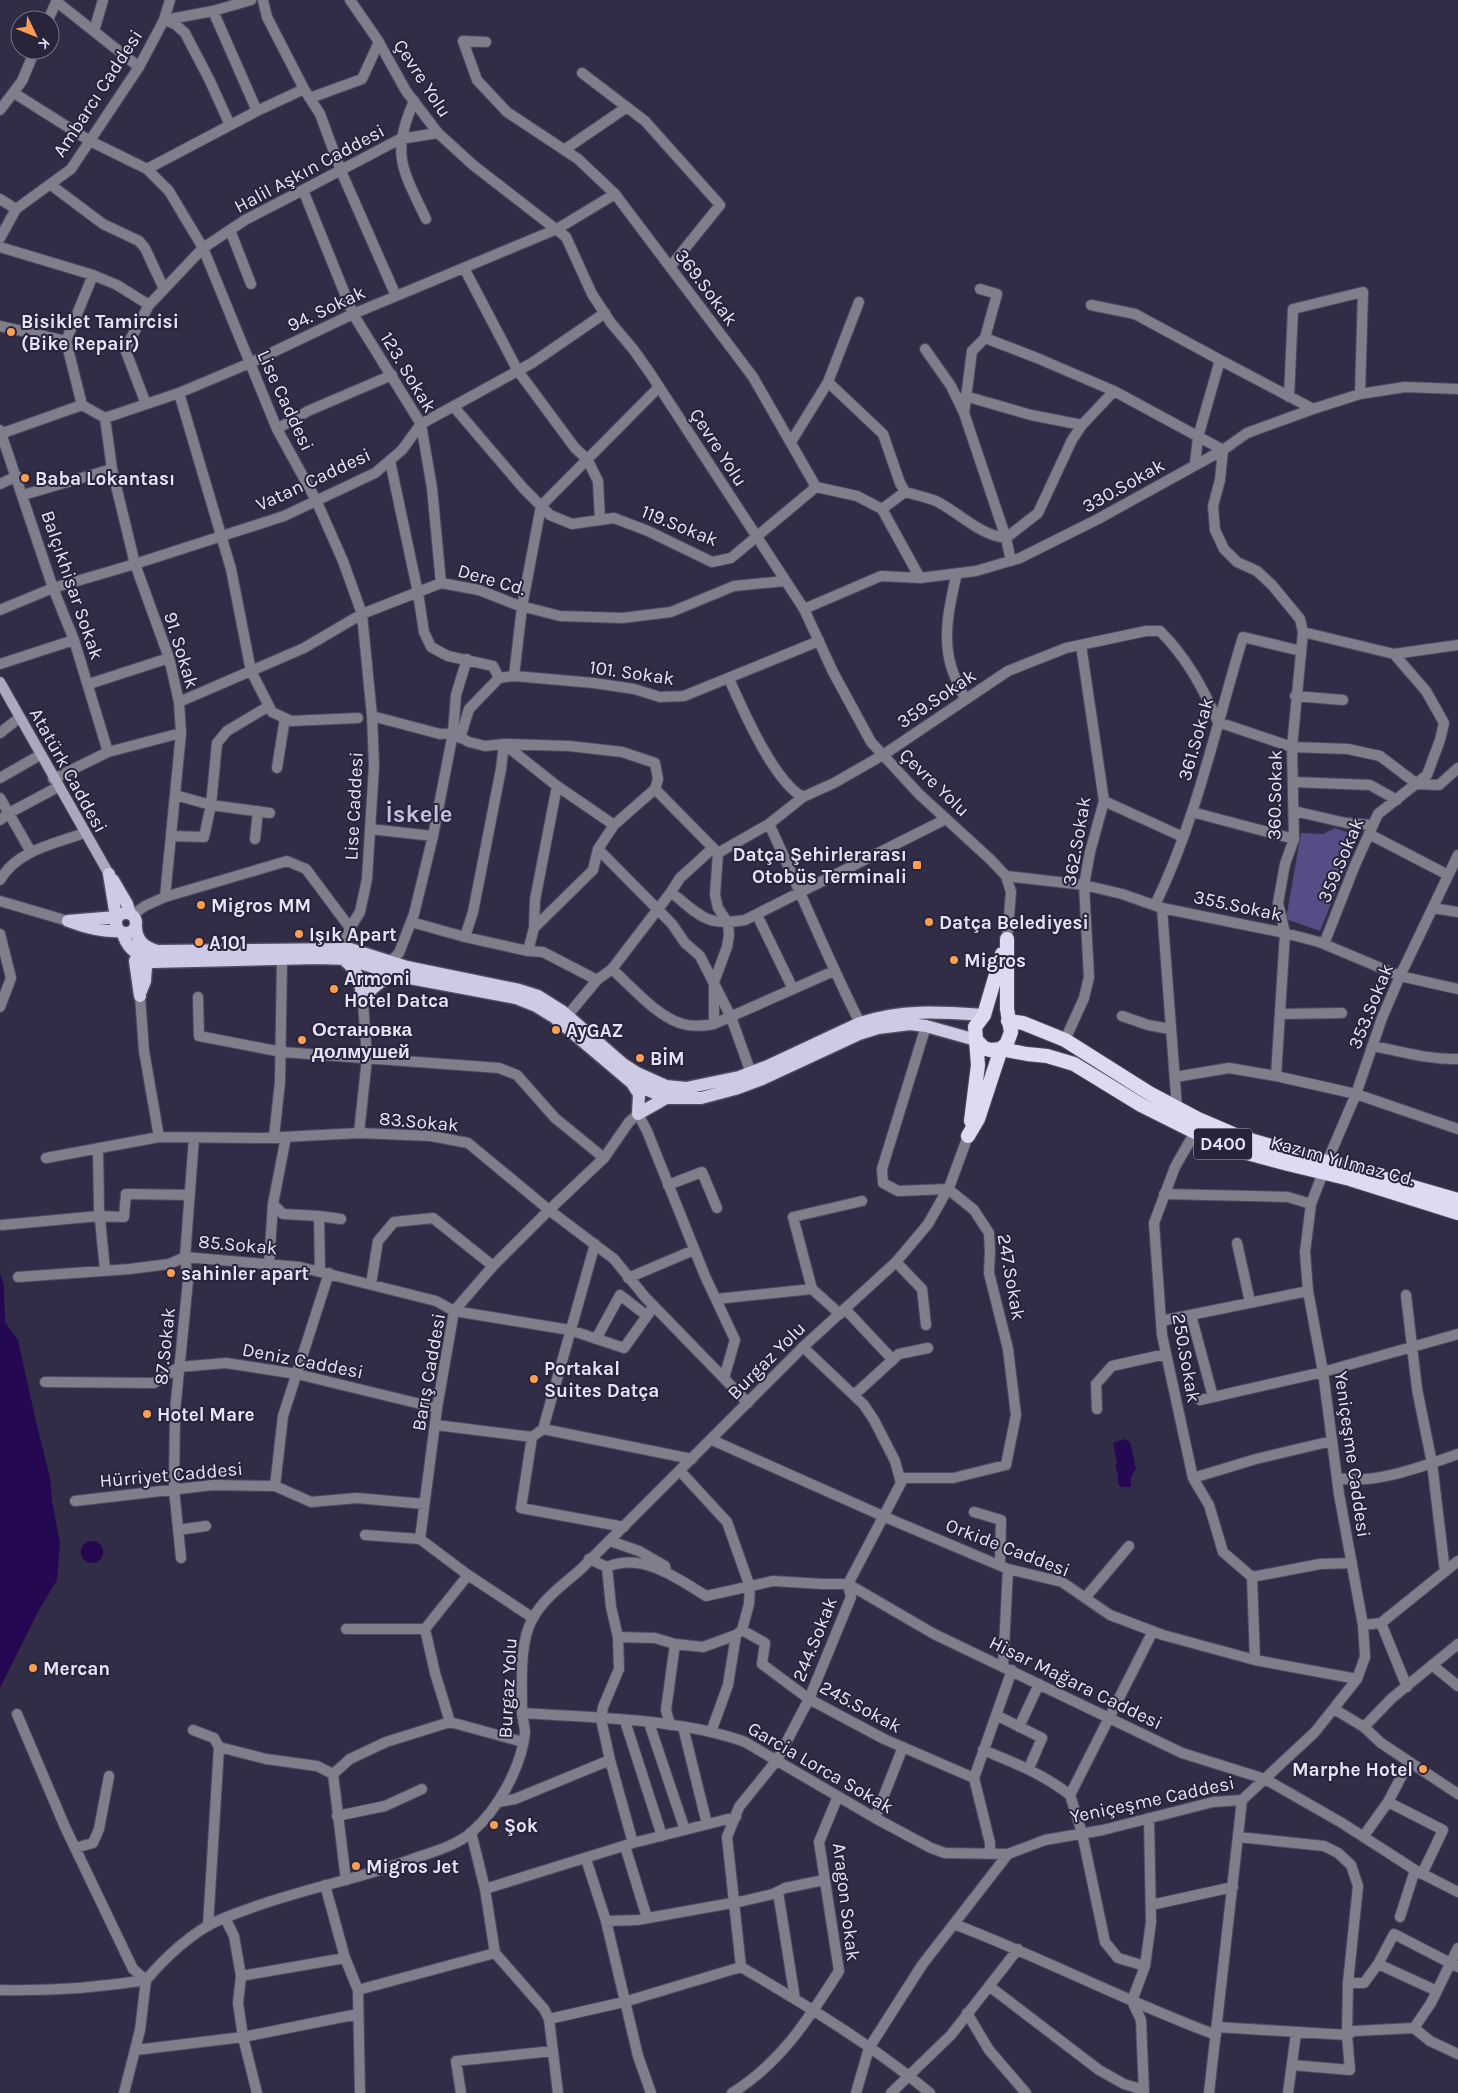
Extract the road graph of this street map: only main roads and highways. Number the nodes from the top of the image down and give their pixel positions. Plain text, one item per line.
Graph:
1 (1, 686) edge
2 (109, 874) junction
3 (116, 917) junction
4 (133, 919) junction
5 (121, 932) junction
6 (143, 952) junction
7 (342, 954) junction
8 (166, 963) junction
9 (396, 974) junction
10 (145, 981) junction
11 (984, 1015) junction
12 (1008, 1021) junction
13 (976, 1040) junction
14 (1001, 1049) junction
15 (632, 1083) junction
16 (666, 1098) junction
17 (1325, 1167) junction
18 (1458, 1200) edge
19 (1458, 1213) edge

1 - 2 main road, Atatürk Caddesi
2 - 3 main road
2 - 4 main road
3 - 4 main road
3 - 5 main road
3 - 5 main road
4 - 5 main road
4 - 6 main road
5 - 6 main road
6 - 7 main road
6 - 8 main road
6 - 10 main road
6 - 10 main road
7 - 8 main road
7 - 9 main road
7 - 9 main road
7 - 11 main road
8 - 10 main road
9 - 15 main road
11 - 12 highway, D400
11 - 12 highway
11 - 13 highway
12 - 14 highway
12 - 17 highway, Kazım Yılmaz Cd. / D400
13 - 14 highway, D400
13 - 14 highway
13 - 16 main road
14 - 17 highway, Kazım Yılmaz Cd. / D400
15 - 16 main road
15 - 16 main road
17 - 18 highway, Kazım Yılmaz Cd. / D400
17 - 19 highway, Kazım Yılmaz Cd. / D400

